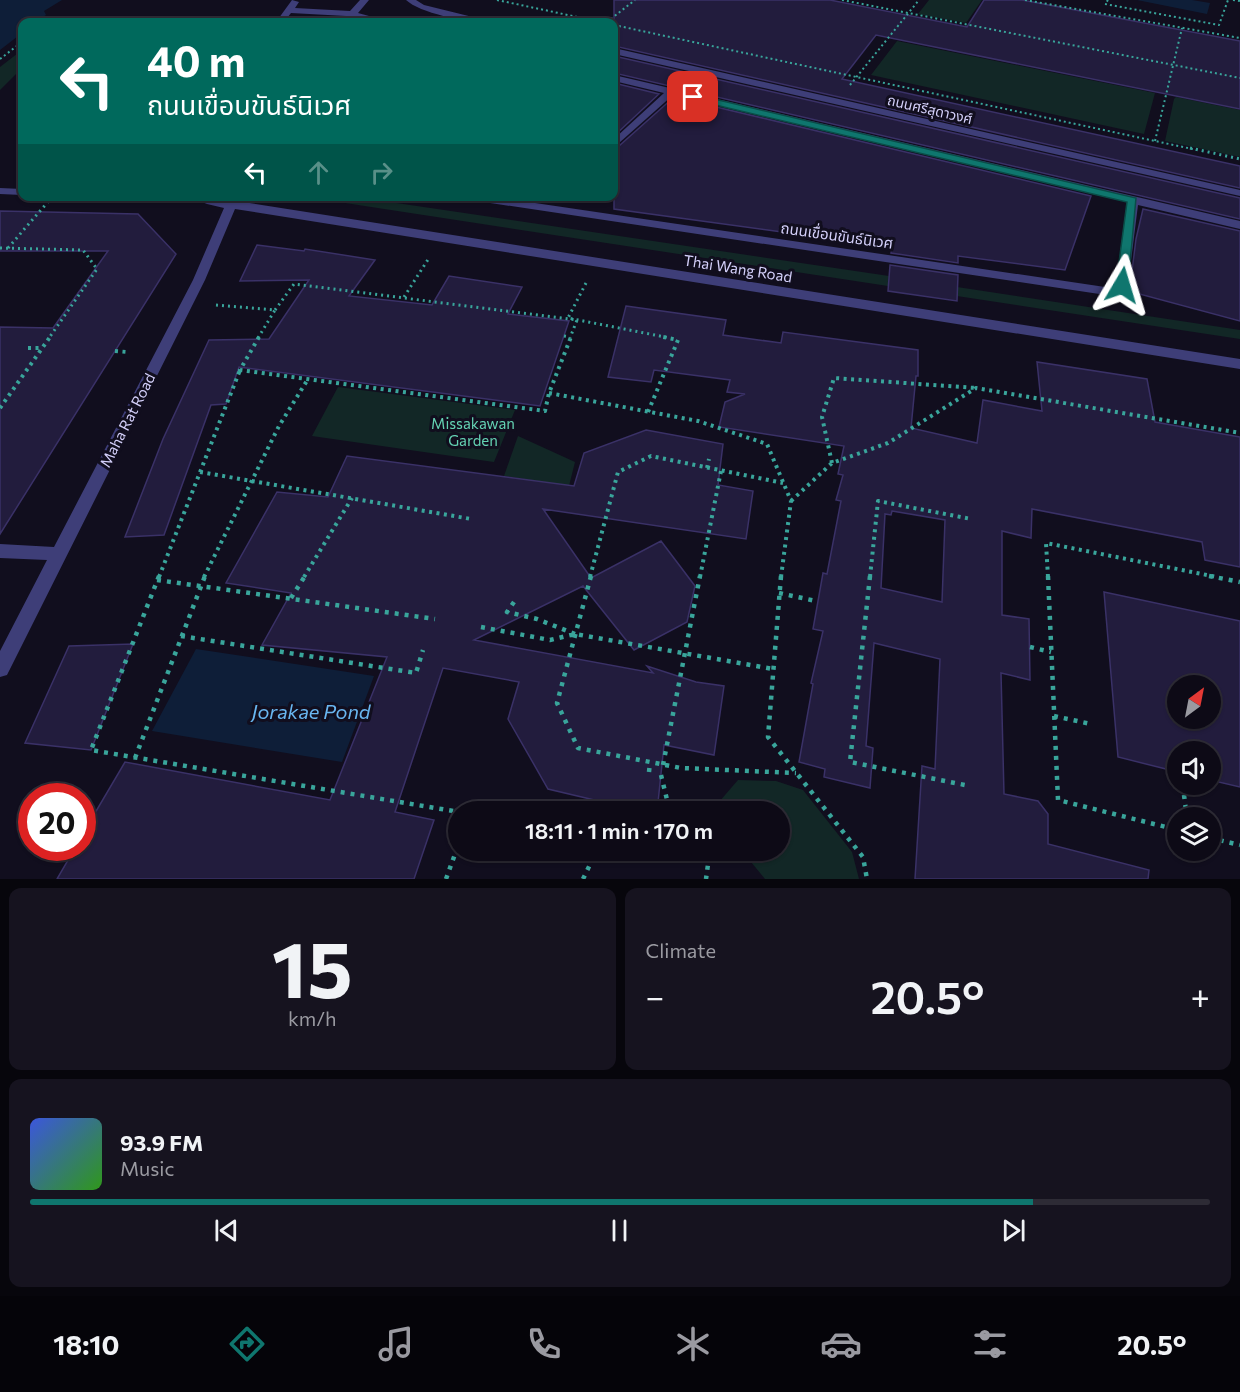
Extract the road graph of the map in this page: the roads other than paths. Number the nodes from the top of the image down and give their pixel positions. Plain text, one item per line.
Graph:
1 (297, 0) edge
2 (365, 0) edge
3 (410, 0) edge
4 (289, 10) junction
5 (350, 14) junction
6 (283, 18) edge
7 (348, 18) edge
8 (368, 18) edge
9 (471, 18) edge
10 (618, 52) edge
11 (618, 79) edge
12 (670, 92) junction
13 (619, 140) dead end
14 (0, 191) edge
15 (18, 192) edge
16 (1240, 193) edge
17 (1133, 200) junction
18 (216, 201) edge
19 (494, 201) edge
20 (231, 204) junction
21 (1240, 225) edge
22 (1240, 364) edge
23 (0, 551) edge
24 (59, 554) junction
25 (5, 648) edge
26 (0, 669) edge

1 - 4 street
2 - 5 street
3 - 9 street
4 - 5 street
4 - 6 street
5 - 7 street
5 - 8 street
10 - 16 street, ถนนศรีสุดาวงศ์
11 - 12 street
12 - 13 street
12 - 17 street
14 - 15 street
17 - 19 street, ถนนเขื่อนขันธ์นิเวศ
17 - 21 street
18 - 20 street
20 - 22 street, Thai Wang Road
20 - 24 street, Maha Rat Road
23 - 24 street
24 - 25 street, Maha Rat Road
25 - 26 street, Maha Rat Road

